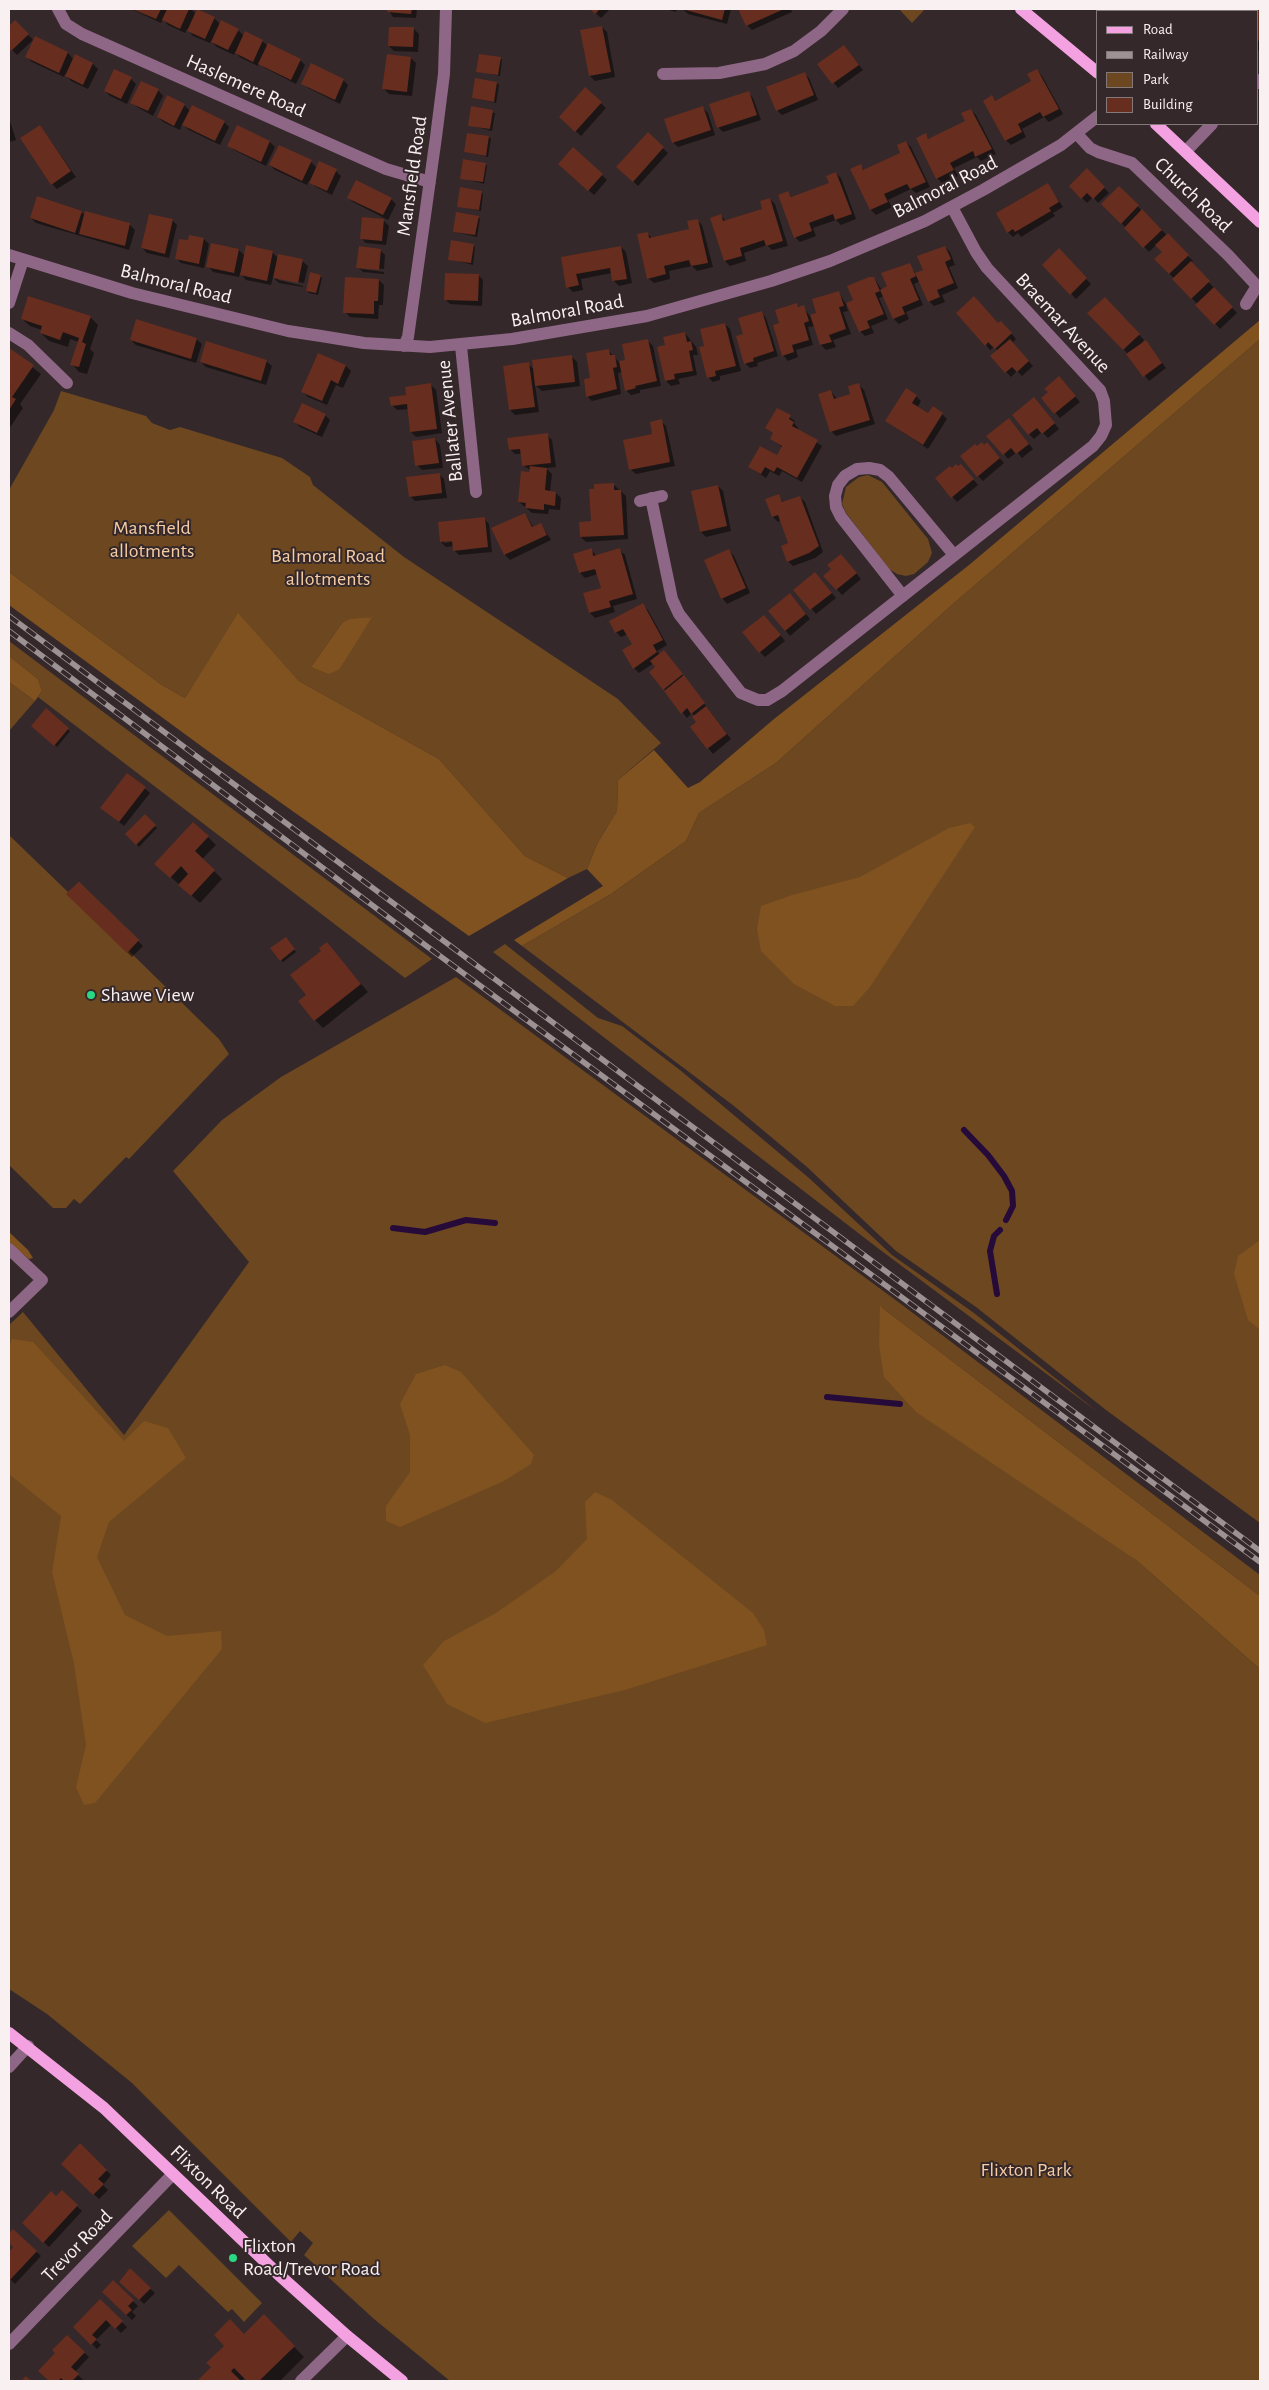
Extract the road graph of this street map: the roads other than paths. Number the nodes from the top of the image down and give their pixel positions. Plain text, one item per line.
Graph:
1 (58, 9) edge
2 (446, 9) edge
3 (843, 9) edge
4 (1021, 9) edge
5 (1096, 71) edge
6 (663, 74) dead end
7 (1096, 118) edge
8 (1157, 125) edge
9 (1211, 125) edge
10 (1077, 134) junction
11 (1186, 151) junction
12 (430, 182) junction
13 (952, 207) junction
14 (1260, 222) edge
15 (9, 255) edge
16 (23, 260) junction
17 (9, 303) edge
18 (1246, 304) dead end
19 (9, 333) edge
20 (404, 346) junction
21 (460, 346) junction
22 (67, 383) dead end
23 (476, 492) dead end
24 (651, 498) dead end
25 (954, 555) junction
26 (903, 596) junction
27 (9, 1249) edge
28 (9, 1312) edge
29 (9, 2033) edge
30 (28, 2046) junction
31 (9, 2067) edge
32 (173, 2174) junction
33 (346, 2336) junction
34 (9, 2344) edge
35 (301, 2381) edge
36 (402, 2381) edge

1 - 12 street, Haslemere Road
2 - 12 street, Mansfield Road
3 - 6 street
4 - 5 main road
7 - 10 street, Balmoral Road
8 - 11 main road, Church Road
9 - 11 street
10 - 13 street, Balmoral Road
10 - 18 street, Church Road
11 - 14 main road, Church Road
12 - 20 street, Mansfield Road
13 - 21 street, Balmoral Road
13 - 25 street, Braemar Avenue
15 - 16 street, Balmoral Road
16 - 17 street
16 - 20 street, Balmoral Road
19 - 22 street
20 - 21 street, Balmoral Road
21 - 23 street, Ballater Avenue
24 - 26 street, Braemar Avenue
25 - 26 street, Braemar Avenue
25 - 26 street
27 - 28 street
29 - 30 main road, Flixton Road
30 - 31 street
30 - 32 main road, Flixton Road
32 - 33 main road, Flixton Road
32 - 34 street, Trevor Road
33 - 35 street
33 - 36 main road, Flixton Road

